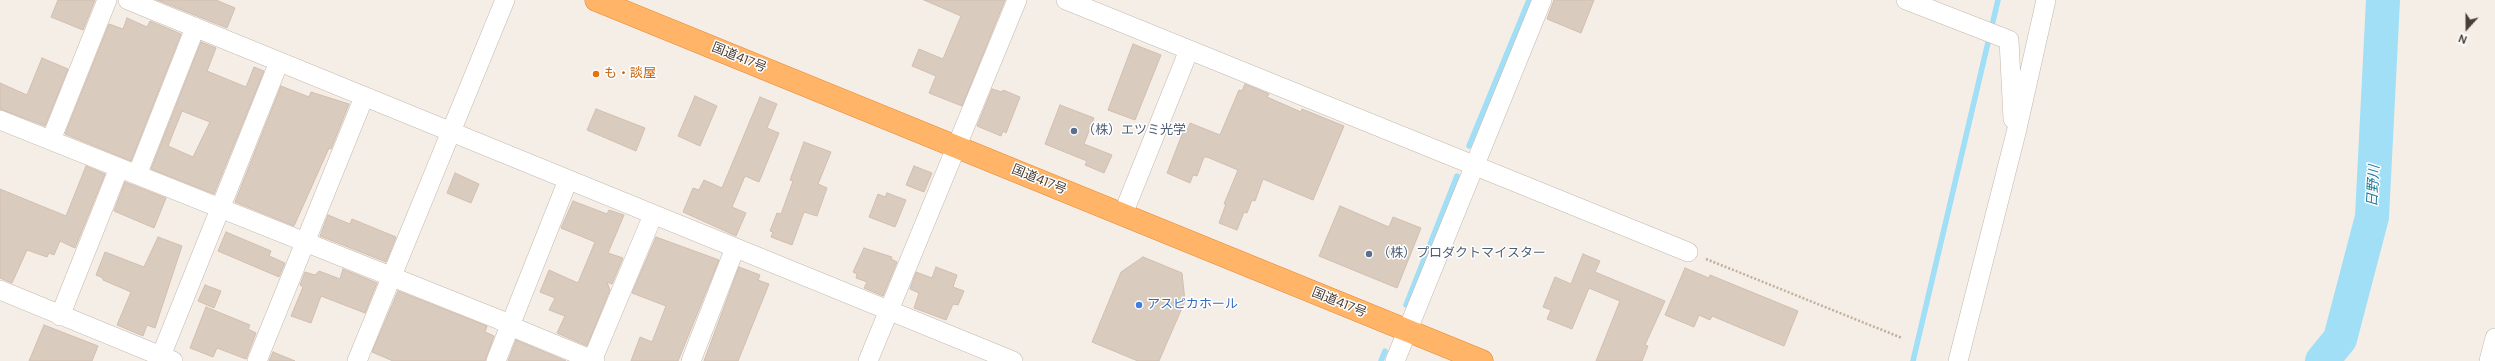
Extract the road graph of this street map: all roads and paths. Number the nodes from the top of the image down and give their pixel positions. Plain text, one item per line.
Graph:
1 (107, 0) edge
2 (128, 0) edge
3 (505, 0) edge
4 (596, 0) edge
5 (1017, 0) edge
6 (1066, 0) edge
7 (1542, 0) edge
8 (1906, 0) edge
9 (2046, 0) edge
10 (195, 28) junction
11 (1189, 50) junction
12 (279, 62) junction
13 (364, 97) junction
14 (0, 120) edge
15 (451, 133) junction
16 (2016, 133) junction
17 (51, 140) junction
18 (956, 146) junction
19 (1474, 166) junction
20 (119, 168) junction
21 (137, 175) junction
22 (568, 180) junction
23 (220, 208) junction
24 (1123, 214) junction
25 (653, 215) junction
26 (305, 242) junction
27 (735, 248) junction
28 (1688, 252) joint
29 (392, 277) junction
30 (0, 290) edge
31 (888, 310) junction
32 (60, 316) junction
33 (510, 326) junction
34 (1407, 331) junction
35 (1902, 338) dead end
36 (2495, 338) edge
37 (167, 359) edge
38 (257, 361) edge
39 (357, 361) edge
40 (496, 361) edge
41 (593, 361) edge
42 (691, 361) edge
43 (868, 361) edge
44 (1013, 361) edge
45 (1395, 361) edge
46 (1482, 361) edge
47 (1958, 361) edge
48 (2489, 361) edge

1 - 17 street
2 - 10 street
3 - 15 street
4 - 18 highway, 国道417号
5 - 18 street
6 - 11 street
7 - 19 street
8 - 16 street
9 - 16 street
10 - 12 street
10 - 21 street
11 - 19 street
11 - 24 street
12 - 13 street
12 - 23 street
13 - 15 street
13 - 26 street
14 - 17 street
15 - 22 street
15 - 29 street
16 - 47 street
17 - 20 street
18 - 24 highway, 国道417号
18 - 31 street
19 - 28 street
19 - 34 street
20 - 21 street
20 - 32 street
21 - 23 street
22 - 25 street
22 - 33 street
23 - 26 street
23 - 37 street
24 - 34 highway, 国道417号
25 - 27 street
25 - 41 street
26 - 29 street
26 - 38 street
27 - 31 street
27 - 42 street
28 - 35 path
29 - 33 street
29 - 39 street
30 - 32 street
31 - 43 street
31 - 44 street
32 - 37 street
33 - 40 street
33 - 41 street
34 - 45 street
34 - 46 highway, 国道417号
36 - 48 street

